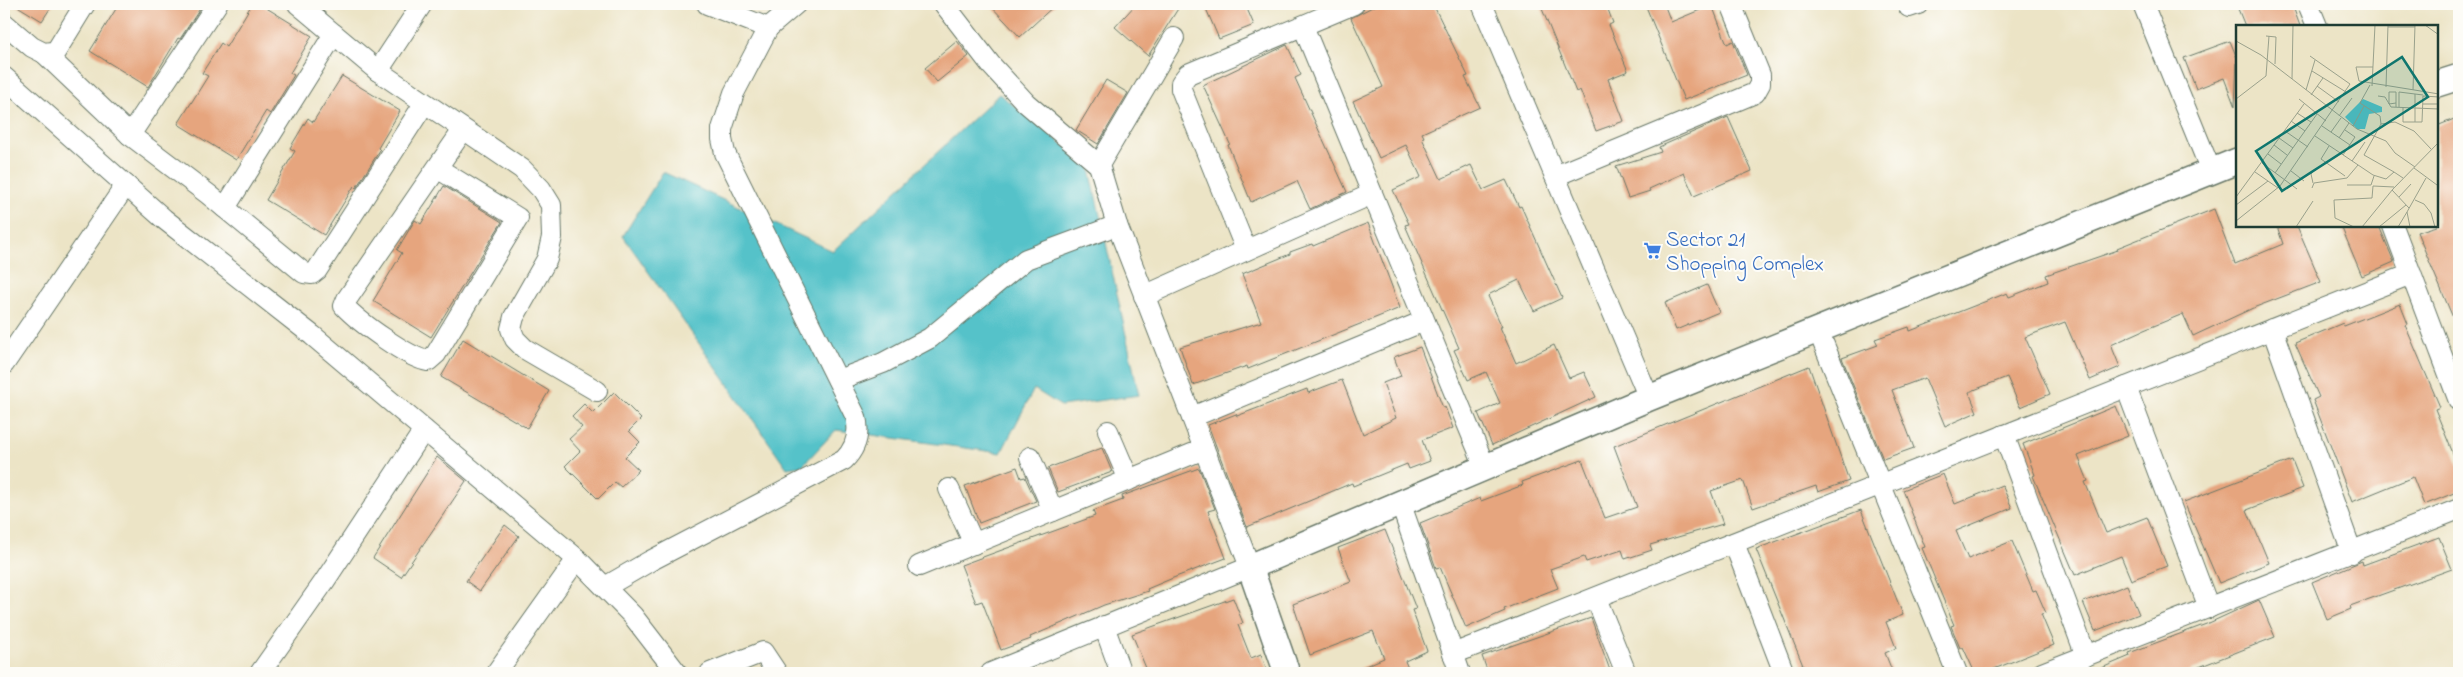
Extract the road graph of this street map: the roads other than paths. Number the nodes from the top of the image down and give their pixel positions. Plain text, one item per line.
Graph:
1 (85, 4) edge
2 (217, 4) edge
3 (298, 4) edge
4 (422, 4) edge
5 (707, 4) edge
6 (796, 4) edge
7 (944, 4) edge
8 (1354, 4) edge
9 (1482, 4) edge
10 (1731, 4) edge
11 (2143, 4) edge
12 (2308, 4) edge
13 (4, 24) edge
14 (2316, 25) edge
15 (1303, 26) junction
16 (768, 28) junction
17 (334, 34) junction
18 (1174, 38) dead end
19 (44, 53) junction
20 (378, 71) junction
21 (1152, 75) junction
22 (4, 77) edge
23 (2459, 77) edge
24 (1181, 83) junction
25 (2438, 84) edge
26 (424, 104) junction
27 (463, 130) junction
28 (130, 135) junction
29 (2236, 161) edge
30 (1099, 165) junction
31 (437, 168) junction
32 (2211, 172) junction
33 (1555, 176) junction
34 (126, 185) junction
35 (1372, 194) junction
36 (225, 208) junction
37 (1117, 225) junction
38 (2394, 228) edge
39 (1246, 250) junction
40 (2411, 274) junction
41 (1144, 296) junction
42 (1424, 321) junction
43 (2272, 329) junction
44 (1818, 330) junction
45 (4, 364) edge
46 (838, 380) junction
47 (2126, 387) junction
48 (597, 391) dead end
49 (1649, 398) junction
50 (2459, 401) edge
51 (1192, 418) junction
52 (424, 430) junction
53 (1108, 431) dead end
54 (2004, 435) junction
55 (1204, 449) junction
56 (1030, 457) dead end
57 (1485, 466) junction
58 (1129, 480) junction
59 (1881, 484) junction
60 (949, 489) dead end
61 (1400, 502) junction
62 (2459, 509) edge
63 (1053, 511) junction
64 (1734, 543) junction
65 (974, 544) junction
66 (2352, 552) junction
67 (578, 560) junction
68 (919, 566) dead end
69 (1250, 567) junction
70 (605, 587) junction
71 (1596, 598) junction
72 (2210, 608) junction
73 (1104, 626) junction
74 (2086, 656) junction
75 (1456, 664) edge
76 (260, 673) edge
77 (496, 673) edge
78 (677, 673) edge
79 (710, 673) edge
80 (777, 673) edge
81 (992, 673) edge
82 (1121, 673) edge
83 (1287, 673) edge
84 (1626, 673) edge
85 (1784, 673) edge
86 (1957, 673) edge
87 (2042, 673) edge

1 - 19 street
2 - 28 street
3 - 17 street
4 - 20 street
5 - 16 street
6 - 16 street
7 - 30 street
8 - 15 street
9 - 33 street
10 - 33 street
11 - 32 street
12 - 14 street
13 - 19 street
15 - 24 street
15 - 35 street
16 - 46 street
17 - 20 street
17 - 36 street
18 - 21 street
19 - 28 street
20 - 26 street
21 - 24 street
21 - 30 street
22 - 34 street
23 - 25 street
24 - 39 street
26 - 27 street
26 - 36 street
27 - 31 street
27 - 48 street
28 - 36 street
29 - 32 street
30 - 37 street
31 - 31 street
32 - 44 street
33 - 49 street
34 - 45 street
34 - 52 street
35 - 39 street
35 - 42 street
37 - 41 street
37 - 46 street
38 - 40 street
39 - 41 street
40 - 43 street
40 - 50 street
41 - 51 street
42 - 51 street
42 - 57 street
43 - 47 street
43 - 66 street
44 - 49 street
44 - 59 street
46 - 70 street
47 - 54 street
47 - 72 street
49 - 57 street
51 - 55 street
52 - 67 street
52 - 76 street
53 - 58 street
54 - 59 street
54 - 74 street
55 - 58 street
55 - 69 street
56 - 63 street
57 - 61 street
58 - 63 street
59 - 64 street
59 - 86 street
60 - 65 street
61 - 69 street
61 - 75 street
62 - 66 street
63 - 65 street
64 - 71 street
64 - 85 street
65 - 68 street
66 - 72 street
67 - 70 street
67 - 77 street
69 - 73 street
69 - 83 street
70 - 78 street
71 - 75 street
71 - 84 street
72 - 74 street
73 - 81 street
73 - 82 street
74 - 87 street
79 - 80 street

